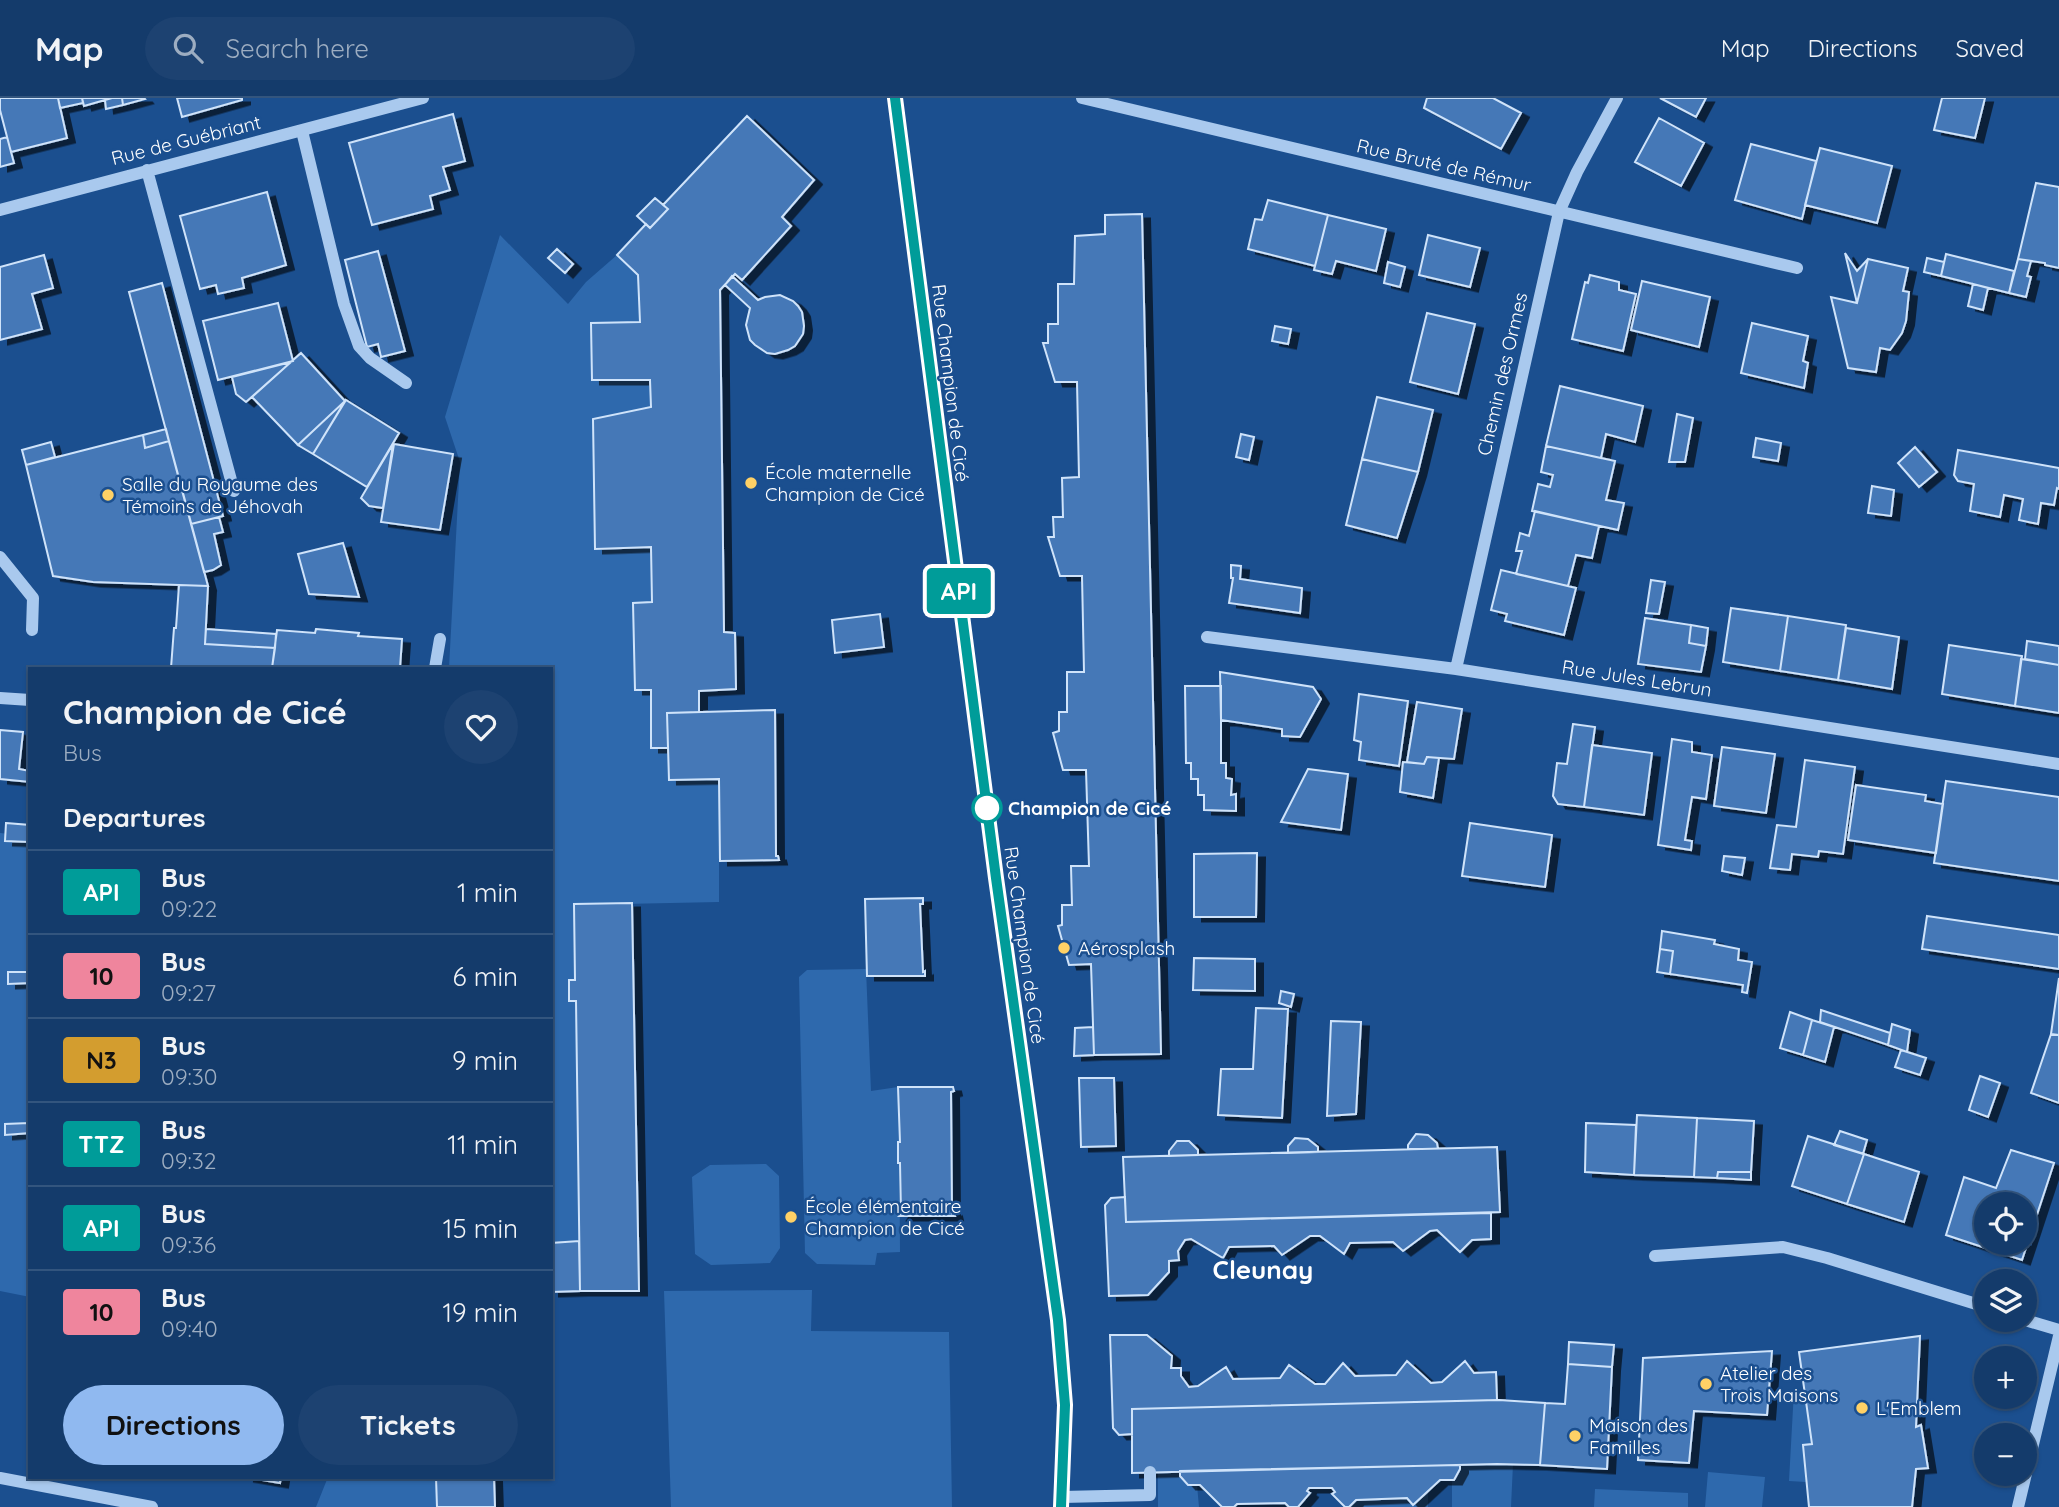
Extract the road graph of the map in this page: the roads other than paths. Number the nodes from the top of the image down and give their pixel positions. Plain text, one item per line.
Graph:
1 (423, 98) edge
2 (895, 98) edge
3 (1082, 98) edge
4 (1617, 98) edge
5 (302, 131) junction
6 (148, 170) junction
7 (0, 210) edge
8 (1559, 212) junction
9 (1797, 268) dead end
10 (406, 383) dead end
11 (234, 491) dead end
12 (0, 557) edge
13 (32, 629) dead end
14 (1208, 637) dead end
15 (440, 639) dead end
16 (435, 667) edge
17 (1456, 668) junction
18 (0, 698) edge
19 (28, 700) edge
20 (2059, 764) edge
21 (1654, 1256) dead end
22 (1974, 1303) edge
23 (2037, 1324) edge
24 (2059, 1330) edge
25 (2059, 1336) edge
26 (1150, 1472) dead end
27 (0, 1478) edge
28 (1061, 1502) edge
29 (152, 1507) edge
30 (2018, 1507) edge

1 - 5 street, Rue de Guébriant
2 - 28 street, Rue Champion de Cicé
3 - 8 street, Rue Bruté de Rémur
4 - 8 street, Chemin des Ormes
5 - 6 street, Rue de Guébriant
5 - 10 street
6 - 7 street, Rue de Guébriant
6 - 11 street
8 - 9 street, Rue Bruté de Rémur
8 - 17 street, Chemin des Ormes
12 - 13 street
14 - 17 street, Rue Jules Lebrun
15 - 16 street
17 - 20 street, Rue Jules Lebrun
18 - 19 street
21 - 22 street
23 - 24 street
25 - 30 street
26 - 28 street
27 - 29 street

